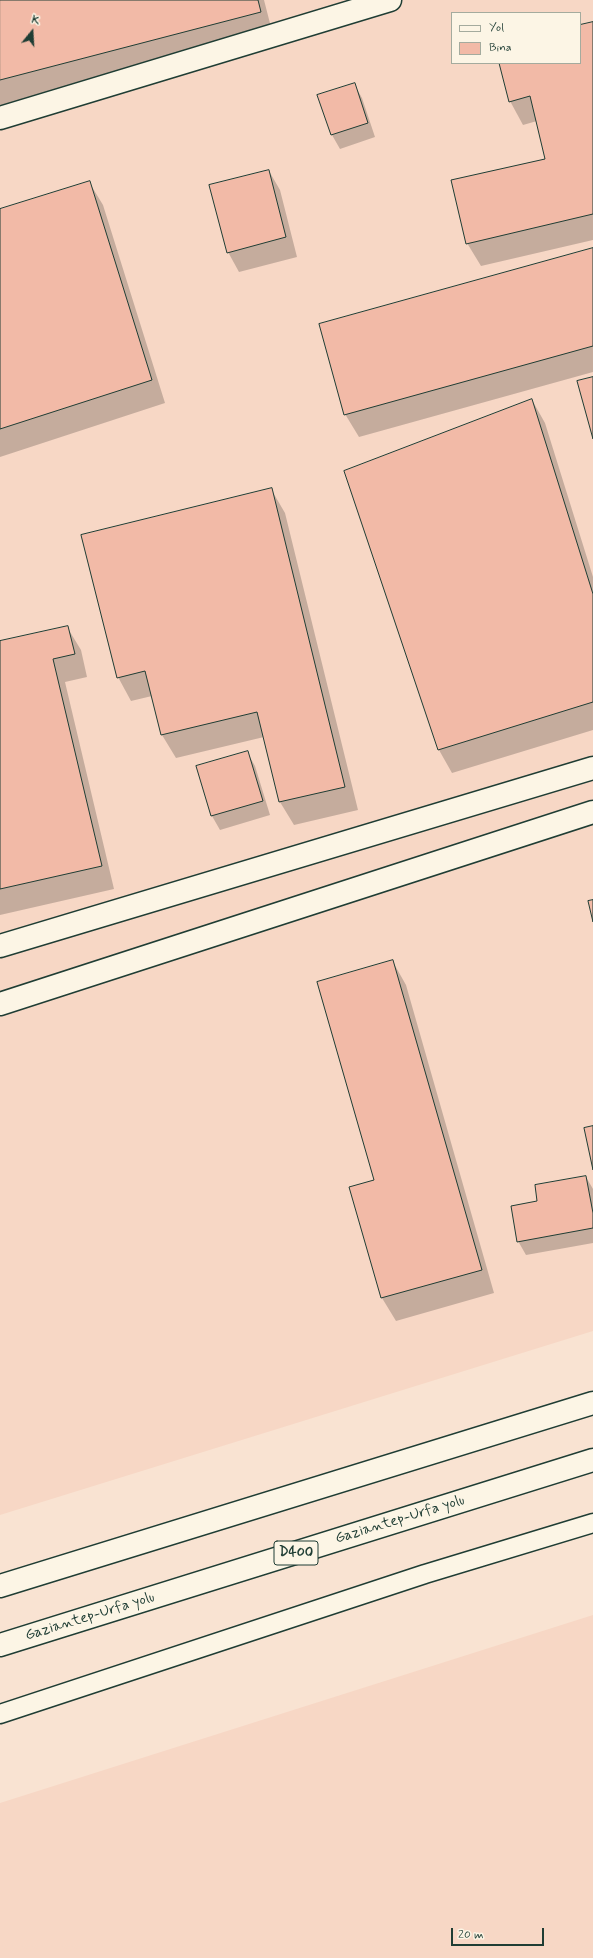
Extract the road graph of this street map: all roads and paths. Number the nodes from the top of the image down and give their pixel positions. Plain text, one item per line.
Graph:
1 (390, 0) edge
2 (0, 118) edge
3 (593, 768) edge
4 (593, 812) edge
5 (0, 946) edge
6 (0, 1004) edge
7 (593, 1403) edge
8 (593, 1460) edge
9 (593, 1523) edge
10 (38, 1575) junction
11 (0, 1581) edge
12 (0, 1586) edge
13 (0, 1645) edge
14 (0, 1714) edge

1 - 2 main road
3 - 5 main road
4 - 6 main road
7 - 10 main road
8 - 13 main road, Gaziantep-Urfa yolu / D400
9 - 14 lane
10 - 11 main road
10 - 12 main road

